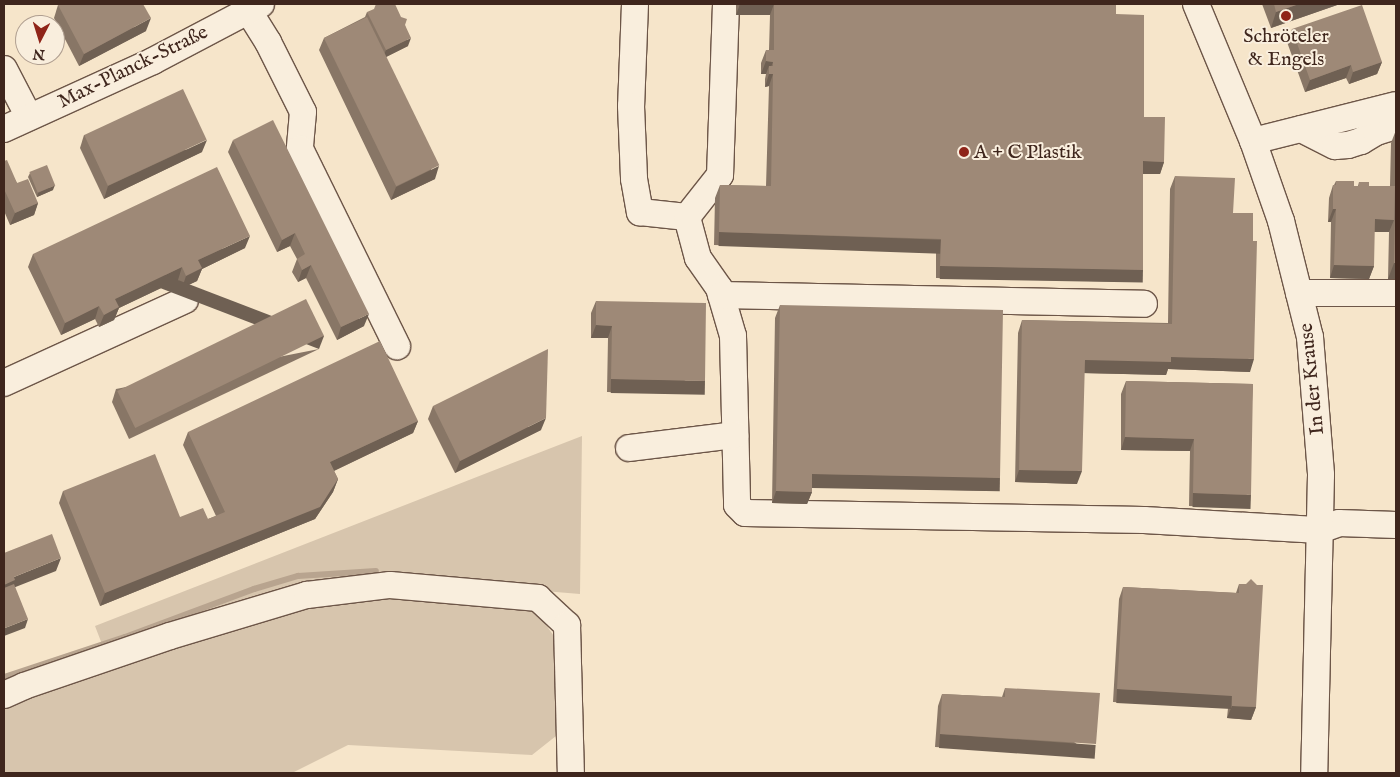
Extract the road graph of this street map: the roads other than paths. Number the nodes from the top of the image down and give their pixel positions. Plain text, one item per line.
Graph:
1 (635, 4) edge
2 (726, 4) edge
3 (1196, 4) edge
4 (254, 7) edge
5 (4, 69) edge
6 (1396, 104) edge
7 (29, 117) junction
8 (1396, 126) edge
9 (4, 129) edge
10 (1301, 129) junction
11 (1253, 142) junction
12 (686, 217) junction
13 (1299, 293) junction
14 (1396, 293) edge
15 (721, 295) junction
16 (185, 300) dead end
17 (1144, 304) dead end
18 (397, 346) dead end
19 (4, 383) edge
20 (735, 435) junction
21 (629, 448) dead end
22 (1396, 525) edge
23 (1320, 530) junction
24 (4, 695) edge
25 (571, 773) edge
26 (1314, 773) edge

1 - 12 street
2 - 12 street
3 - 11 street, In der Krause
4 - 7 street, Max-Planck-Straße
4 - 18 street
5 - 7 street
6 - 10 street
7 - 9 street, Max-Planck-Straße
8 - 10 street
10 - 11 street
11 - 13 street, In der Krause
12 - 15 street
13 - 14 street
13 - 23 street, In der Krause
15 - 17 street
15 - 20 street
16 - 19 street
20 - 21 street
20 - 23 street
22 - 23 street
23 - 26 street, In der Krause
24 - 25 street

